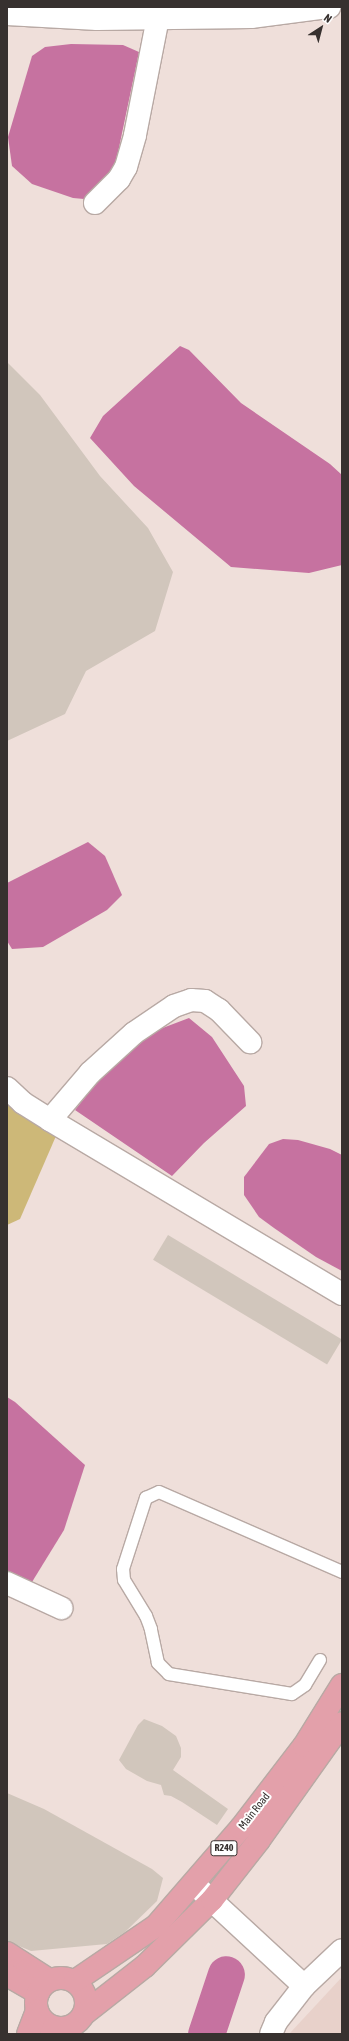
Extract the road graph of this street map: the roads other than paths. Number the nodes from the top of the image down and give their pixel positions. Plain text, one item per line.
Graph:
1 (329, 7) edge
2 (7, 14) edge
3 (158, 18) junction
4 (95, 203) dead end
5 (250, 1042) dead end
6 (7, 1088) edge
7 (50, 1120) junction
8 (342, 1294) edge
9 (342, 1572) edge
10 (7, 1583) edge
11 (61, 1608) dead end
12 (320, 1660) dead end
13 (342, 1685) edge
14 (342, 1723) edge
15 (194, 1884) junction
16 (212, 1900) junction
17 (342, 1950) edge
18 (7, 1954) edge
19 (7, 1975) edge
20 (75, 1981) junction
21 (304, 1986) junction
22 (41, 1995) junction
23 (85, 2012) junction
24 (63, 2031) edge
25 (28, 2034) edge
26 (271, 2034) edge

1 - 3 street
2 - 3 street
3 - 4 street
5 - 7 street
6 - 7 street
7 - 8 street
9 - 12 lane
10 - 11 street
13 - 15 main road, Main Road / R240
14 - 16 main road, Main Road / R240
15 - 16 street
15 - 20 main road, Main Road / R240
16 - 21 street
16 - 23 main road, Main Road / R240
17 - 21 street
18 - 22 main road
19 - 22 main road
20 - 22 main road
20 - 23 main road
21 - 26 street
22 - 24 main road, R240
22 - 25 main road
23 - 24 main road, R240

